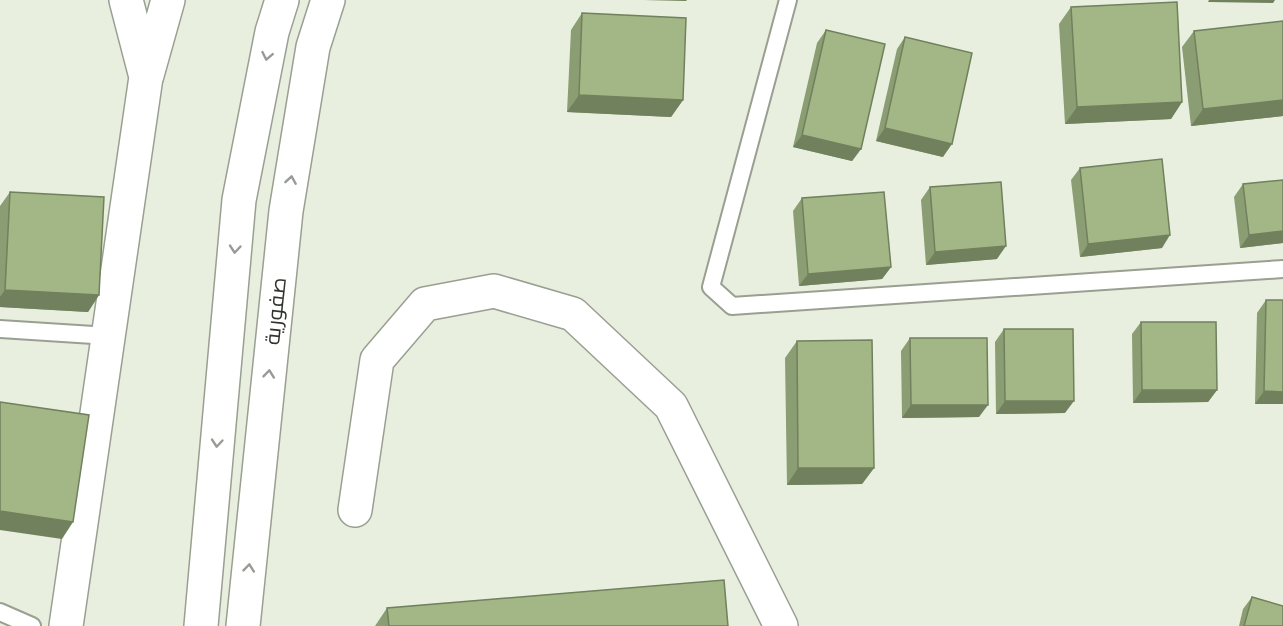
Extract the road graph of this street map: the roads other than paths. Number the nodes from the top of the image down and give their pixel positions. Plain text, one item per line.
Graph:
1 (126, 0) edge
2 (168, 0) edge
3 (282, 0) edge
4 (328, 0) edge
5 (788, 0) edge
6 (146, 77) junction
7 (1283, 268) edge
8 (0, 329) edge
9 (108, 336) junction
10 (355, 510) dead end
11 (0, 612) edge
12 (32, 626) edge
13 (66, 626) edge
14 (201, 626) edge
15 (243, 626) edge
16 (781, 626) edge

1 - 6 street
2 - 6 street
3 -> 14 street
15 -> 4 street, صفورية
5 - 7 lane
6 - 9 street
8 - 9 lane
9 - 13 street
10 - 16 street
11 - 12 lane

